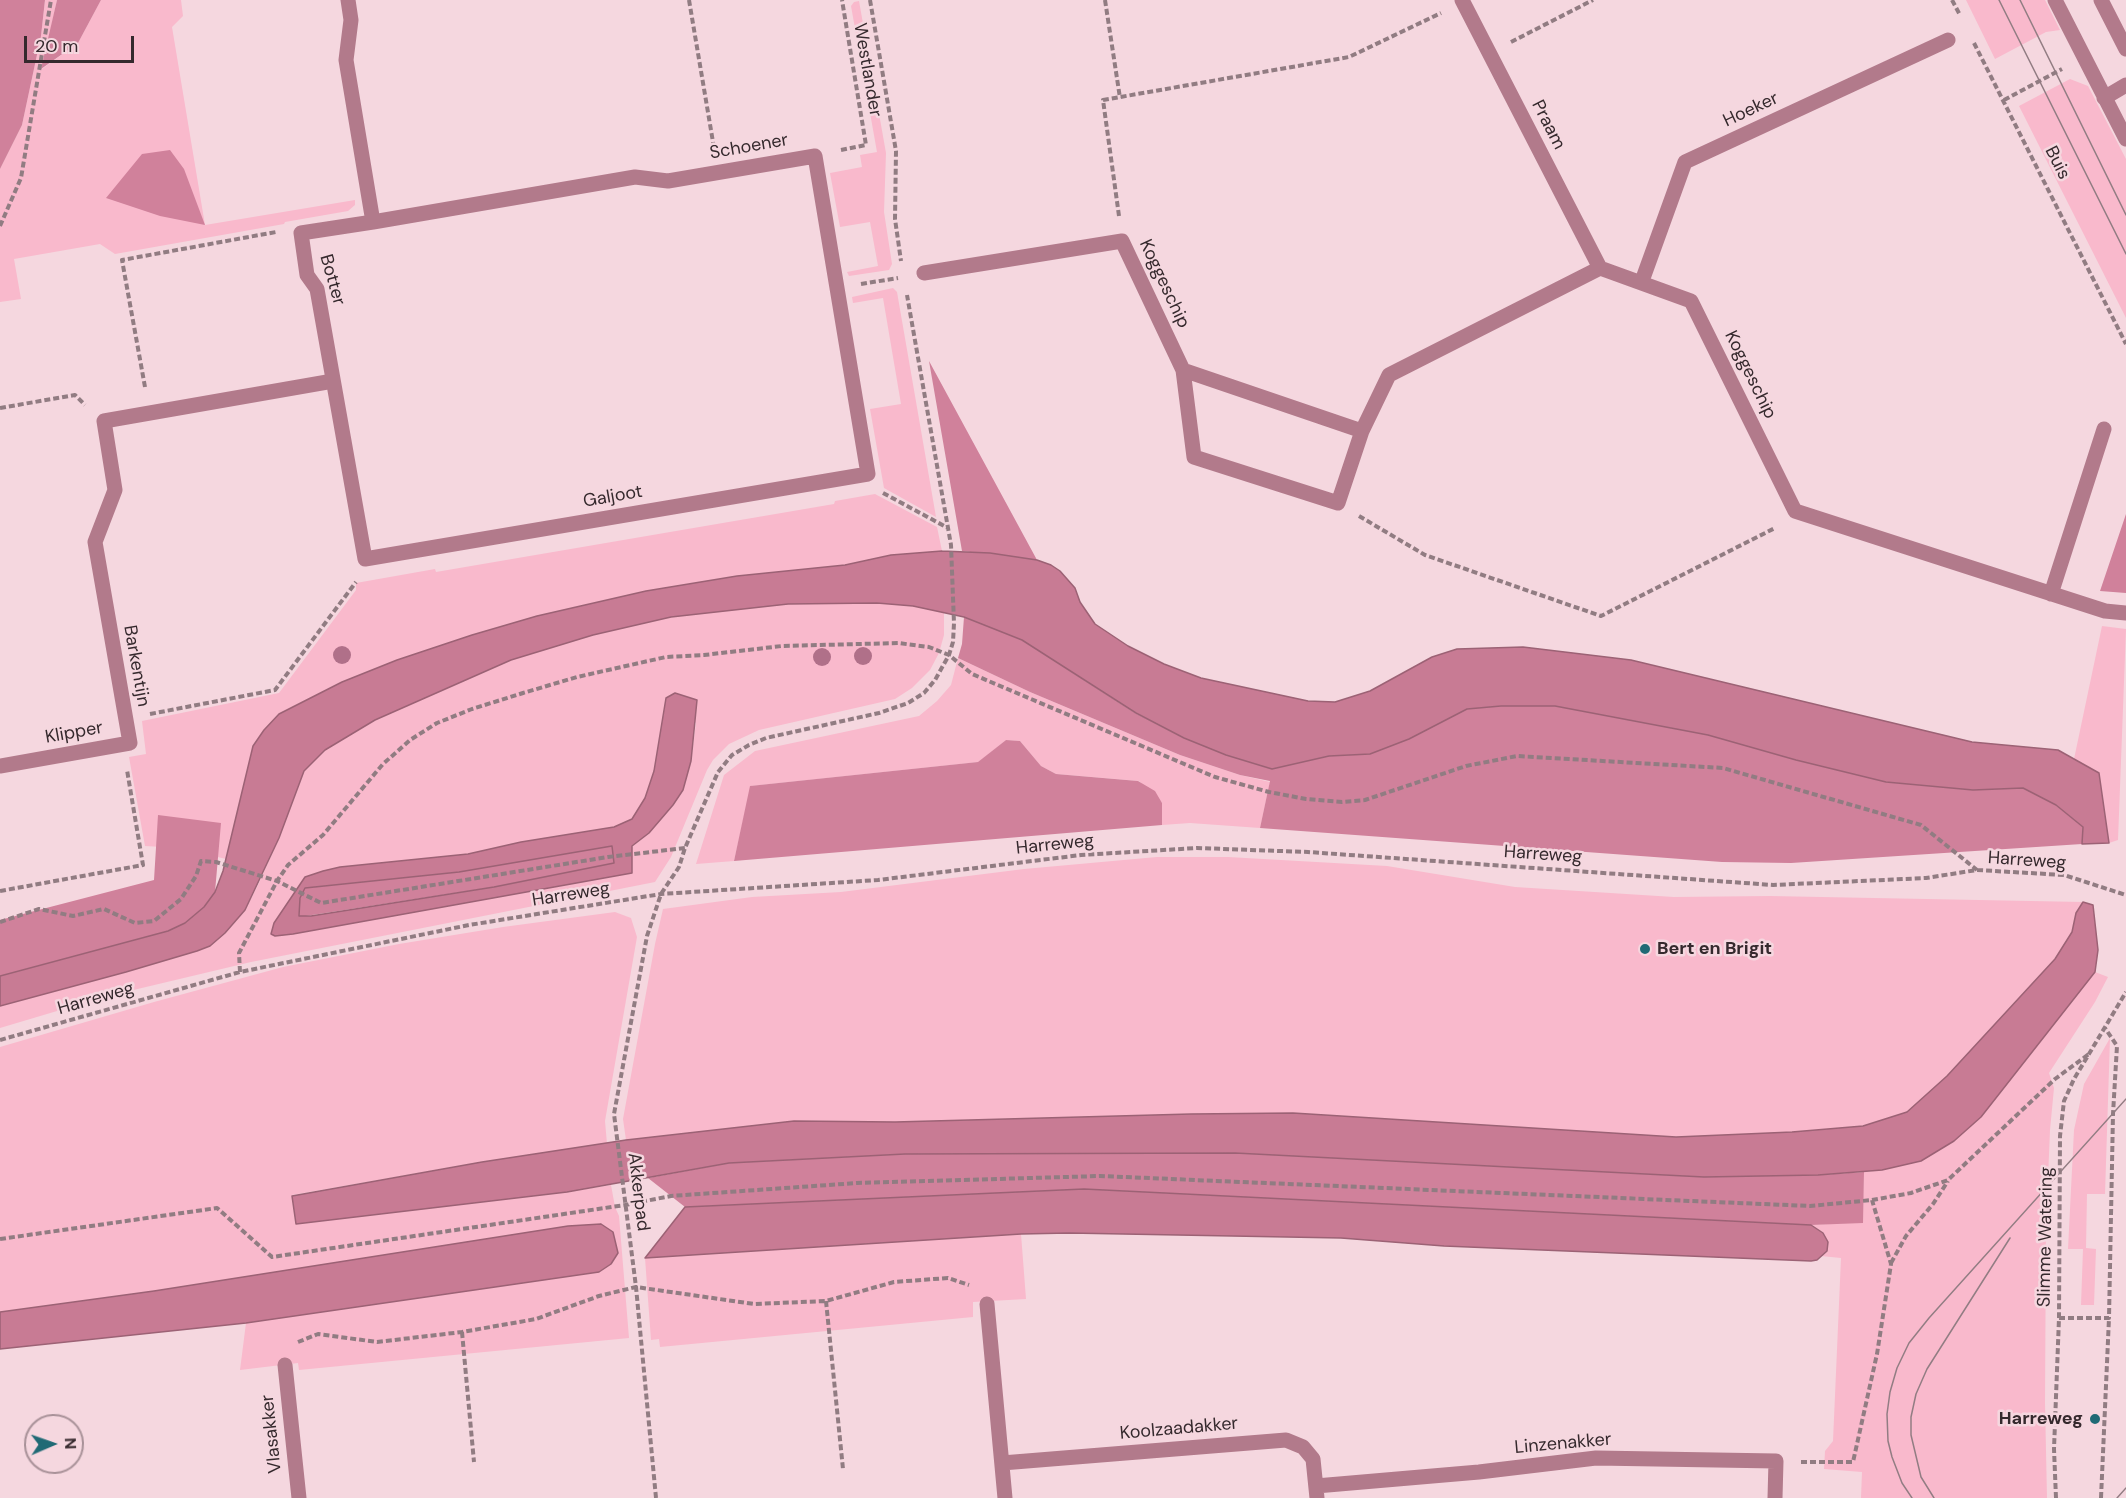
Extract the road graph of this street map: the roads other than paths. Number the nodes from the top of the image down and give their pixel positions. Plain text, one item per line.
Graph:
1 (348, 0) edge
2 (2055, 0) edge
3 (2101, 0) edge
4 (1463, 1) edge
5 (1948, 40) dead end
6 (2126, 49) edge
7 (2126, 85) edge
8 (2104, 98) junction
9 (2126, 139) edge
10 (372, 222) junction
11 (1600, 268) junction
12 (924, 273) road end
13 (1642, 281) junction
14 (1183, 370) junction
15 (333, 381) junction
16 (2104, 429) dead end
17 (1362, 430) junction
18 (868, 474) joint
19 (365, 559) joint
20 (2051, 594) junction
21 (2126, 613) edge
22 (126, 719) joint
23 (0, 766) edge
24 (987, 1304) road end
25 (285, 1365) road end
26 (1002, 1463) junction
27 (1317, 1492) edge
28 (299, 1498) edge
29 (1005, 1498) edge
30 (1775, 1498) edge

1 - 10 street
2 - 8 street
3 - 6 street
4 - 11 street, Praam
5 - 13 street, Hoeker
7 - 8 street
8 - 9 street
10 - 15 street, Botter
10 - 18 street, Schoener
11 - 13 street, Koggeschip
11 - 17 street
12 - 14 street, Koggeschip
13 - 20 street, Koggeschip
14 - 17 street
14 - 17 street, Koggeschip
15 - 19 street, Botter
15 - 22 street, Barkentijn
16 - 20 street
18 - 19 street, Galjoot
20 - 21 street
22 - 23 street, Klipper
24 - 26 street
25 - 28 street, Vlasakker
26 - 27 street, Koolzaadakker
26 - 29 street
27 - 30 street, Linzenakker

